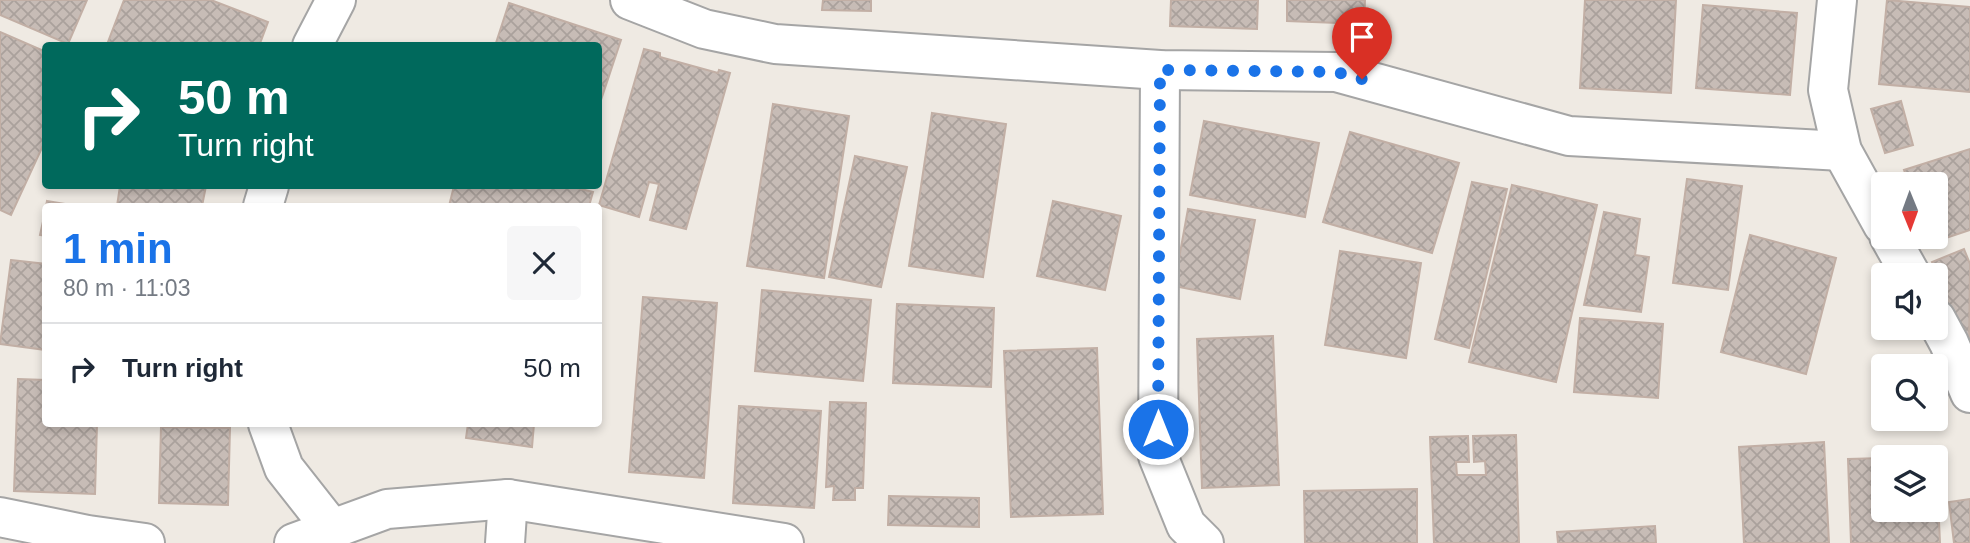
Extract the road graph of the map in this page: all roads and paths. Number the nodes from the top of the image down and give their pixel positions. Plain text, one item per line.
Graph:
1 (336, 0) edge
2 (630, 0) edge
3 (1837, 0) edge
4 (314, 42) edge
5 (1160, 70) junction
6 (1842, 151) junction
7 (1871, 203) edge
8 (1947, 340) edge
9 (1970, 393) edge
10 (269, 427) edge
11 (508, 499) junction
12 (0, 517) edge
13 (332, 529) junction
14 (145, 543) edge
15 (294, 543) edge
16 (505, 543) edge
17 (784, 543) edge
18 (1204, 543) edge

1 - 4 street
2 - 5 street
3 - 6 street
5 - 6 street
5 - 18 street
6 - 7 street
8 - 9 street
10 - 13 street
11 - 13 street
11 - 16 street
11 - 17 street
12 - 14 street
13 - 15 street

